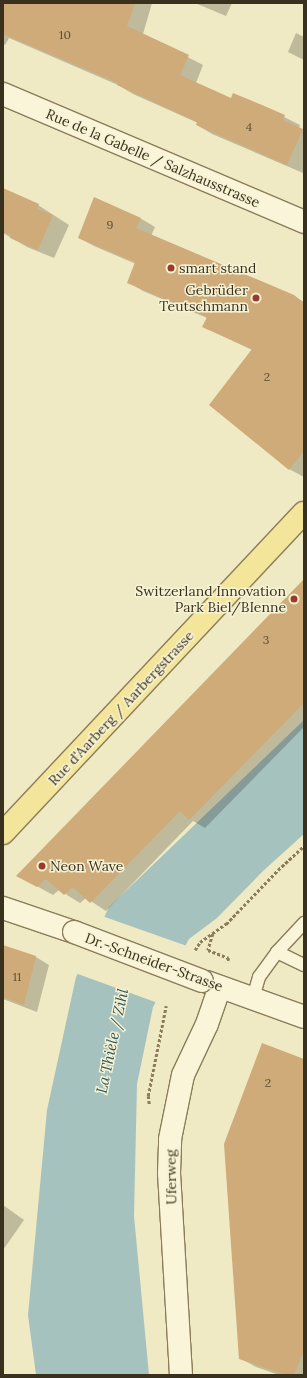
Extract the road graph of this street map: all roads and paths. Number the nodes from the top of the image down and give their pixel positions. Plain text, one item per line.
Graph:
1 (3, 94) edge
2 (304, 222) edge
3 (304, 513) edge
4 (3, 833) edge
5 (304, 846) edge
6 (3, 908) edge
7 (304, 923) edge
8 (214, 933) junction
9 (195, 950) dead end
10 (277, 952) junction
11 (229, 958) dead end
12 (304, 965) edge
13 (211, 984) junction
14 (253, 998) junction
15 (304, 1017) edge
16 (181, 1375) edge

1 - 2 street, Rue de la Gabelle / Salzhausstrasse
3 - 4 main road, Rue d'Aarberg / Aarbergstrasse
5 - 8 path
6 - 13 street, Dr.-Schneider-Strasse, bridge
7 - 10 lane
8 - 9 path
8 - 11 path
10 - 12 lane
10 - 14 lane
13 - 14 street, Dr.-Schneider-Strasse
13 - 16 street, Uferweg
14 - 15 street, Dr.-Schneider-Strasse

